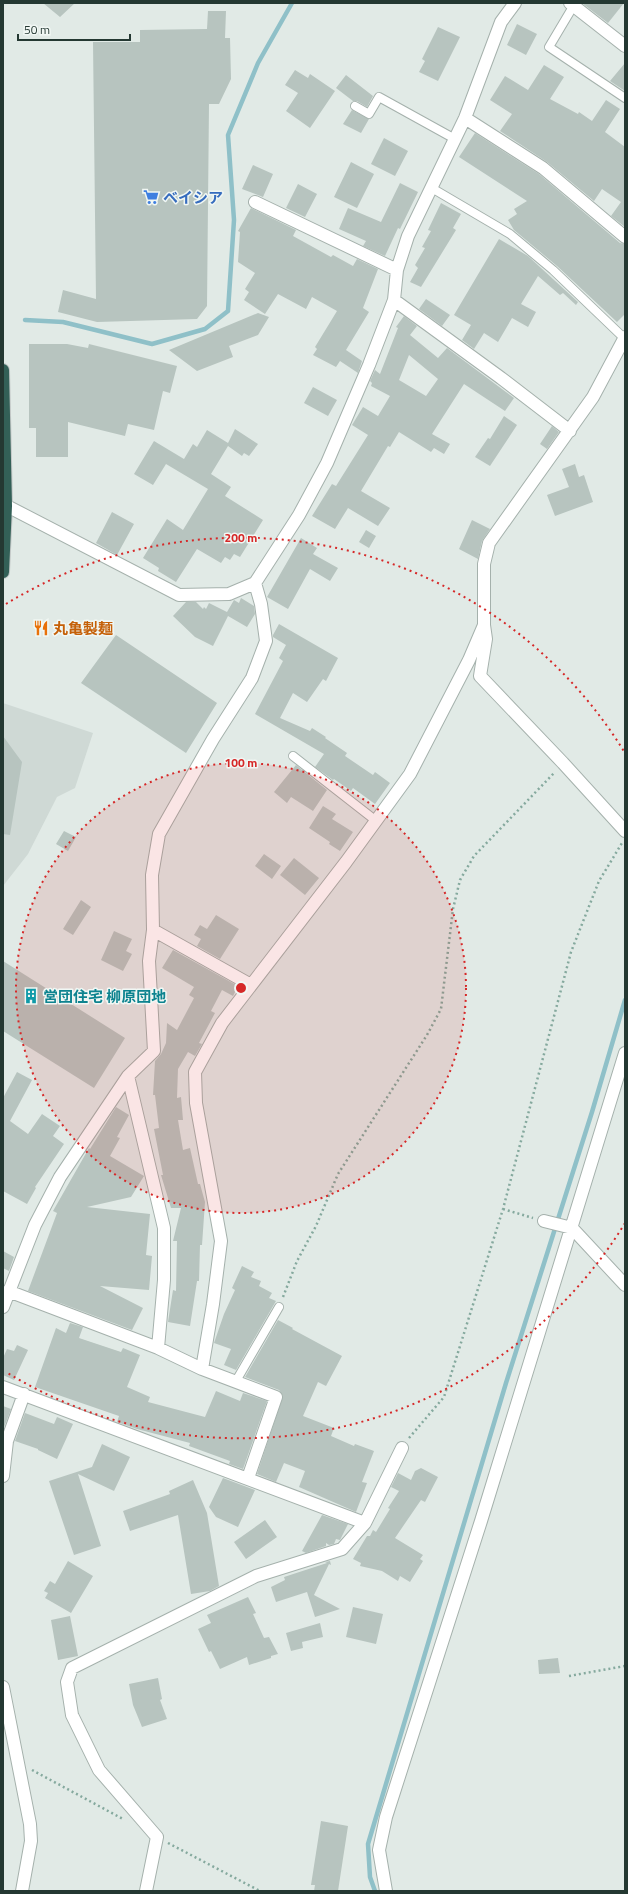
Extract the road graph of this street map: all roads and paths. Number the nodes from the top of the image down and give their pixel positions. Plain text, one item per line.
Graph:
1 (514, 3) edge
2 (572, 4) edge
3 (625, 46) edge
4 (625, 98) edge
5 (355, 106) dead end
6 (465, 118) junction
7 (455, 139) junction
8 (430, 187) junction
9 (255, 202) dead end
10 (625, 237) edge
11 (397, 270) junction
12 (394, 300) junction
13 (625, 337) edge
14 (3, 370) edge
15 (570, 431) junction
16 (5, 505) edge
17 (3, 572) edge
18 (255, 583) junction
19 (484, 625) junction
20 (293, 756) dead end
21 (563, 763) junction
22 (375, 820) junction
23 (625, 831) edge
24 (625, 838) edge
25 (153, 930) junction
26 (251, 985) junction
27 (625, 1053) edge
28 (128, 1076) junction
29 (503, 1208) junction
30 (544, 1221) joint
31 (568, 1227) junction
32 (625, 1285) edge
33 (8, 1291) junction
34 (3, 1307) edge
35 (279, 1307) joint
36 (158, 1348) junction
37 (202, 1369) junction
38 (236, 1381) junction
39 (3, 1387) edge
40 (24, 1394) junction
41 (402, 1448) joint
42 (3, 1476) edge
43 (248, 1478) junction
44 (365, 1523) junction
45 (625, 1666) edge
46 (569, 1676) dead end
47 (3, 1687) edge
48 (22, 1891) edge
49 (146, 1891) edge
50 (386, 1891) edge

1 - 6 street
2 - 3 street
2 - 4 lane
5 - 7 lane
6 - 7 street
6 - 10 street
7 - 8 street
8 - 11 street
8 - 13 lane
9 - 11 street
11 - 12 street
12 - 15 street
12 - 18 street
13 - 15 street
14 - 16 highway
15 - 19 street
16 - 17 highway
16 - 18 street
18 - 25 street
19 - 21 street
19 - 22 street
20 - 22 lane
21 - 23 street
21 - 35 path
22 - 26 street
24 - 29 path
25 - 26 street
25 - 28 street
26 - 37 street
27 - 31 street
28 - 33 street
28 - 36 street
29 - 30 path
29 - 41 path
30 - 31 street
31 - 32 street
31 - 50 street
33 - 34 street
33 - 36 street
35 - 38 lane
36 - 37 street
37 - 38 street
38 - 43 street
39 - 40 street
40 - 42 street
40 - 43 street
41 - 44 street
43 - 44 street
44 - 49 street
45 - 46 path
47 - 48 street

